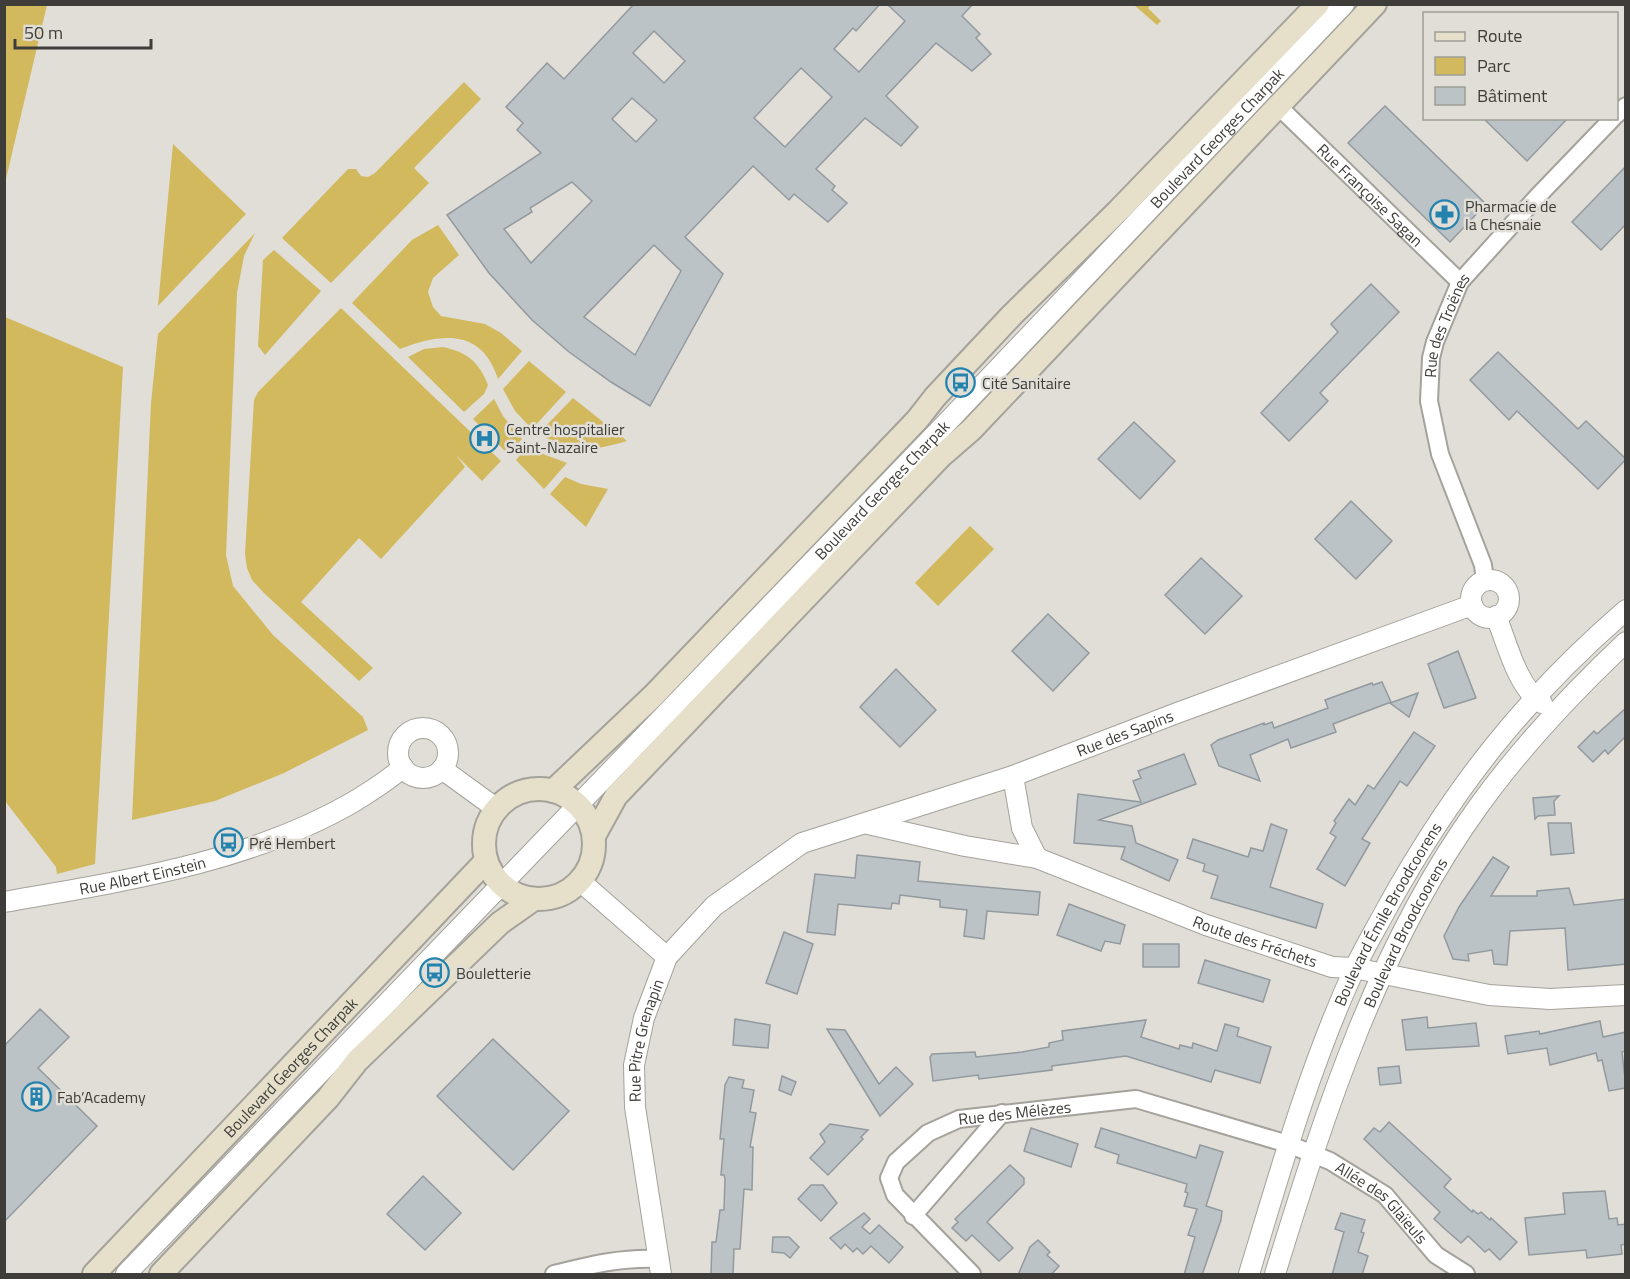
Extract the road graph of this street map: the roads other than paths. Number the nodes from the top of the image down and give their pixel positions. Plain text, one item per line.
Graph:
1 (1318, 4) edge
2 (1344, 4) edge
3 (1375, 4) edge
4 (1278, 106) junction
5 (1611, 120) edge
6 (1460, 282) junction
7 (1485, 581) junction
8 (1472, 605) junction
9 (1626, 610) edge
10 (1496, 616) junction
11 (1626, 642) edge
12 (1533, 697) junction
13 (1556, 712) junction
14 (403, 767) junction
15 (442, 770) junction
16 (1013, 776) junction
17 (553, 791) junction
18 (578, 805) junction
19 (918, 806) junction
20 (497, 809) junction
21 (865, 823) junction
22 (594, 836) junction
23 (924, 836) junction
24 (778, 858) joint
25 (1037, 858) junction
26 (486, 861) junction
27 (580, 881) junction
28 (496, 889) junction
29 (534, 899) junction
30 (4, 902) edge
31 (667, 957) junction
32 (1354, 968) junction
33 (1382, 974) junction
34 (1626, 995) edge
35 (1002, 1113) junction
36 (1288, 1144) junction
37 (1312, 1152) junction
38 (913, 1216) junction
39 (661, 1267) edge
40 (966, 1273) edge
41 (94, 1275) edge
42 (126, 1275) edge
43 (161, 1275) edge
44 (554, 1275) edge
45 (1249, 1275) edge
46 (1275, 1275) edge
47 (1466, 1275) edge

1 - 17 main road, Boulevard Georges Charpak
2 - 18 street, Boulevard Georges Charpak
3 - 4 main road, Boulevard Georges Charpak
4 - 6 street, Rue Françoise Sagan
4 - 22 main road, Boulevard Georges Charpak
5 - 6 street, Rue des Troënes
6 - 7 street, Rue des Troënes
7 - 8 street
7 - 10 street
8 - 10 street
8 - 16 street, Rue des Sapins
9 - 12 street, Boulevard Émile Broodcoorens
10 - 12 street
11 - 13 street, Boulevard Broodcoorens
12 - 13 street
12 - 32 street, Boulevard Émile Broodcoorens
13 - 33 street, Boulevard Broodcoorens
14 - 15 street
14 - 15 street
14 - 30 street, Rue Albert Einstein
15 - 20 street
16 - 19 street, Rue des Sapins
16 - 25 street
17 - 18 main road
17 - 20 main road
18 - 22 main road
18 - 28 street, Boulevard Georges Charpak
19 - 21 street, Rue des Sapins
19 - 23 street
20 - 26 main road
21 - 23 street, Route des Fréchets
21 - 24 street, Rue des Sapins
22 - 27 main road
23 - 25 street, Route des Fréchets
24 - 31 street, Rue Pitre Grenapin
25 - 32 street, Route des Fréchets
26 - 28 main road
26 - 41 main road, Boulevard Georges Charpak
27 - 29 main road
27 - 31 street
28 - 29 main road
28 - 42 street, Boulevard Georges Charpak
29 - 43 main road
31 - 39 street, Rue Pitre Grenapin
32 - 33 street, Route des Fréchets
32 - 36 street, Boulevard Émile Broodcoorens
33 - 34 street, Route des Fréchets
33 - 37 street, Boulevard Broodcoorens
35 - 36 street, Rue des Mélèzes
35 - 38 street
35 - 38 street, Rue des Mélèzes
36 - 37 street, Allée des Glaïeuls
36 - 45 street, Boulevard Émile Broodcoorens
37 - 46 street, Boulevard Broodcoorens
37 - 47 street, Allée des Glaïeuls
38 - 40 street, Rue des Mélèzes
39 - 44 street

